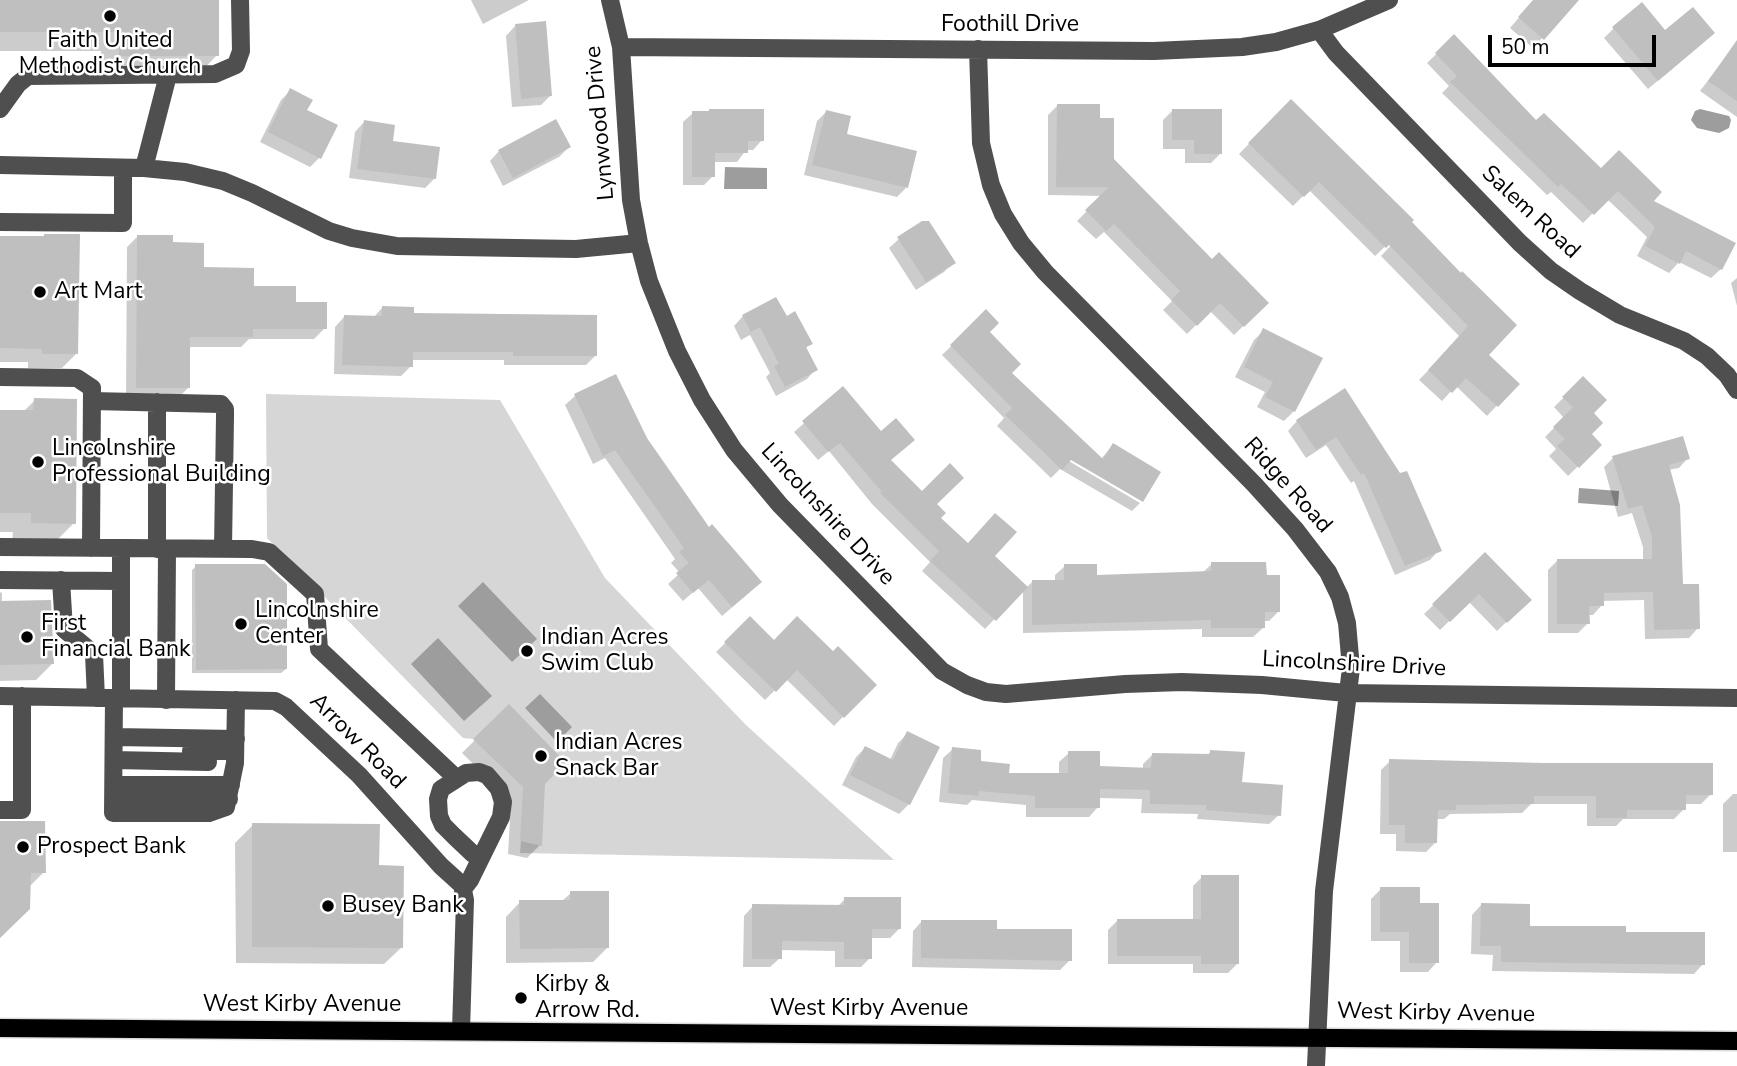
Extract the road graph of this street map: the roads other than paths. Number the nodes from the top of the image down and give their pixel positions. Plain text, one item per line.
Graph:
1 (240, 0) edge
2 (610, 0) edge
3 (1390, 0) edge
4 (1319, 30) junction
5 (621, 47) junction
6 (978, 49) junction
7 (169, 75) junction
8 (2, 102) edge
9 (0, 165) edge
10 (123, 167) junction
11 (144, 168) junction
12 (0, 222) edge
13 (639, 243) junction
14 (0, 377) edge
15 (1737, 390) edge
16 (92, 401) junction
17 (157, 401) junction
18 (0, 547) edge
19 (91, 548) junction
20 (121, 548) junction
21 (162, 549) junction
22 (223, 549) junction
23 (0, 580) edge
24 (61, 580) junction
25 (121, 581) junction
26 (1346, 692) junction
27 (0, 695) edge
28 (22, 696) junction
29 (1737, 698) edge
30 (110, 699) junction
31 (166, 700) junction
32 (236, 700) junction
33 (114, 767) junction
34 (233, 769) junction
35 (456, 778) junction
36 (0, 810) edge
37 (481, 856) junction
38 (463, 889) junction
39 (0, 1028) edge
40 (461, 1031) junction
41 (1318, 1037) junction
42 (1737, 1041) edge
43 (1316, 1066) edge

1 - 7 street
2 - 5 street, Lynwood Drive
3 - 4 street, Foothill Drive
4 - 6 street, Foothill Drive
4 - 15 street, Salem Road
5 - 6 street, Foothill Drive
5 - 13 street, Lynwood Drive
6 - 26 street, Ridge Road
7 - 8 street
7 - 11 street
9 - 10 street
10 - 11 street
10 - 12 street
11 - 13 street
13 - 26 street, Lincolnshire Drive
14 - 16 street
16 - 17 street
16 - 19 street
17 - 21 street
17 - 22 street
18 - 19 street
19 - 20 street
20 - 21 street
20 - 25 street
21 - 22 street
21 - 31 street
22 - 35 street
23 - 24 street
24 - 25 street
24 - 30 street
25 - 30 street
26 - 29 street, Lincolnshire Drive
26 - 41 street, Ridge Road
27 - 28 street, Arrow Road
28 - 30 street, Arrow Road
28 - 36 street
30 - 31 street, Arrow Road
30 - 33 street
31 - 32 street, Arrow Road
32 - 34 street
32 - 38 street, Arrow Road
33 - 34 street
33 - 34 street
33 - 34 street
35 - 37 street
35 - 37 street
37 - 38 street
38 - 40 street
39 - 40 main road, West Kirby Avenue
40 - 41 main road, West Kirby Avenue
41 - 42 main road, West Kirby Avenue
41 - 43 street, Ridge Road

